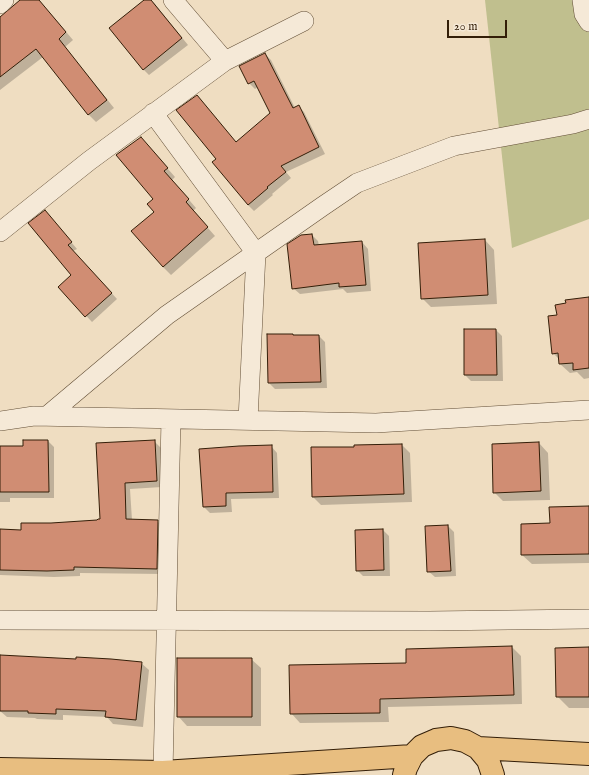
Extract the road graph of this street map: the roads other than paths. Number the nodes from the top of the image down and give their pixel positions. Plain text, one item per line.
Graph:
1 (4, 0) edge
2 (173, 0) edge
3 (582, 0) edge
4 (0, 4) edge
5 (304, 21) dead end
6 (589, 22) edge
7 (225, 61) junction
8 (153, 114) junction
9 (589, 119) edge
10 (0, 232) edge
11 (256, 253) junction
12 (589, 410) edge
13 (47, 416) junction
14 (171, 419) junction
15 (248, 420) junction
16 (0, 421) edge
17 (589, 619) edge
18 (0, 620) edge
19 (167, 621) junction
20 (478, 748) junction
21 (589, 754) edge
22 (408, 766) edge
23 (0, 769) edge
24 (163, 772) junction
25 (493, 775) edge

1 - 4 street
2 - 7 street
3 - 6 street
5 - 7 street
7 - 8 street
8 - 10 street
8 - 11 street
9 - 11 street
11 - 13 street
11 - 15 street
12 - 15 street
13 - 14 street
13 - 16 street
14 - 15 street
14 - 19 street
17 - 19 street
18 - 19 street
19 - 24 street
20 - 21 main road
20 - 22 main road
20 - 25 main road
22 - 24 main road
23 - 24 main road

